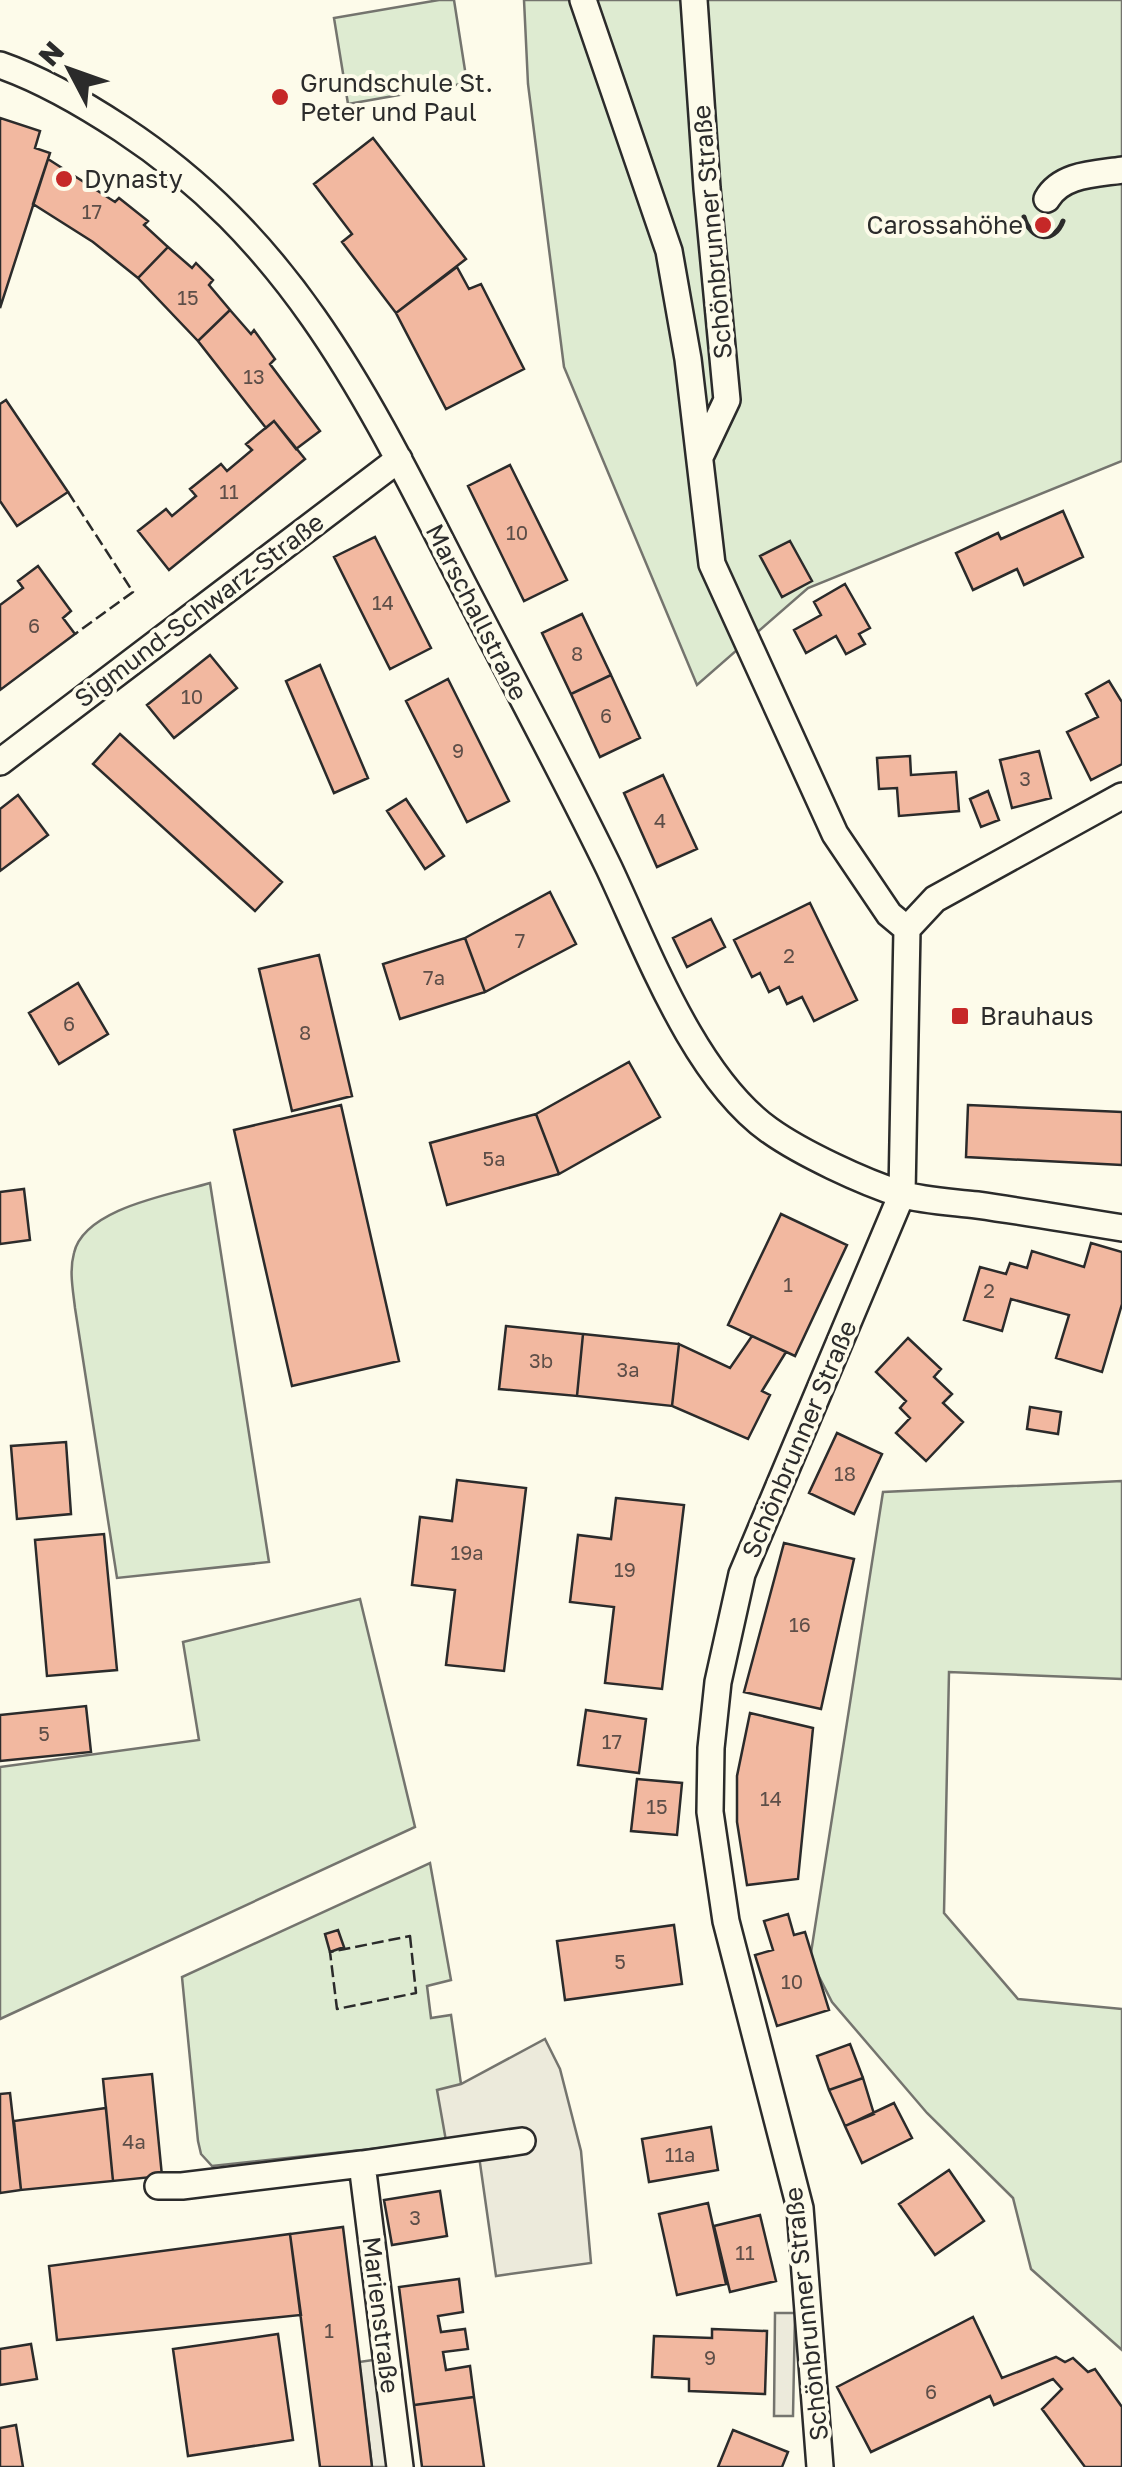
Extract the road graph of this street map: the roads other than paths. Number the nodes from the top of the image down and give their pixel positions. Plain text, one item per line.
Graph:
1 (584, 0) edge
2 (694, 0) edge
3 (0, 65) edge
4 (1122, 170) edge
5 (1047, 199) dead end
6 (399, 458) junction
7 (700, 458) junction
8 (0, 762) edge
9 (1122, 796) edge
10 (907, 929) junction
11 (902, 1194) junction
12 (1122, 1228) edge
13 (522, 2141) dead end
14 (362, 2164) junction
15 (158, 2186) dead end
16 (821, 2463) edge
17 (400, 2467) edge

1 - 7 street, Schönbrunner Straße
2 - 7 street, Schönbrunner Straße
3 - 6 street, Marschallstraße
4 - 5 street
6 - 8 street, Sigmund-Schwarz-Straße
6 - 11 street, Marschallstraße
7 - 10 street, Schönbrunner Straße
9 - 10 street
10 - 11 street, Schönbrunner Straße
11 - 12 street, Marschallstraße
11 - 16 street, Schönbrunner Straße
13 - 14 street
14 - 15 street
14 - 17 street, Marienstraße

